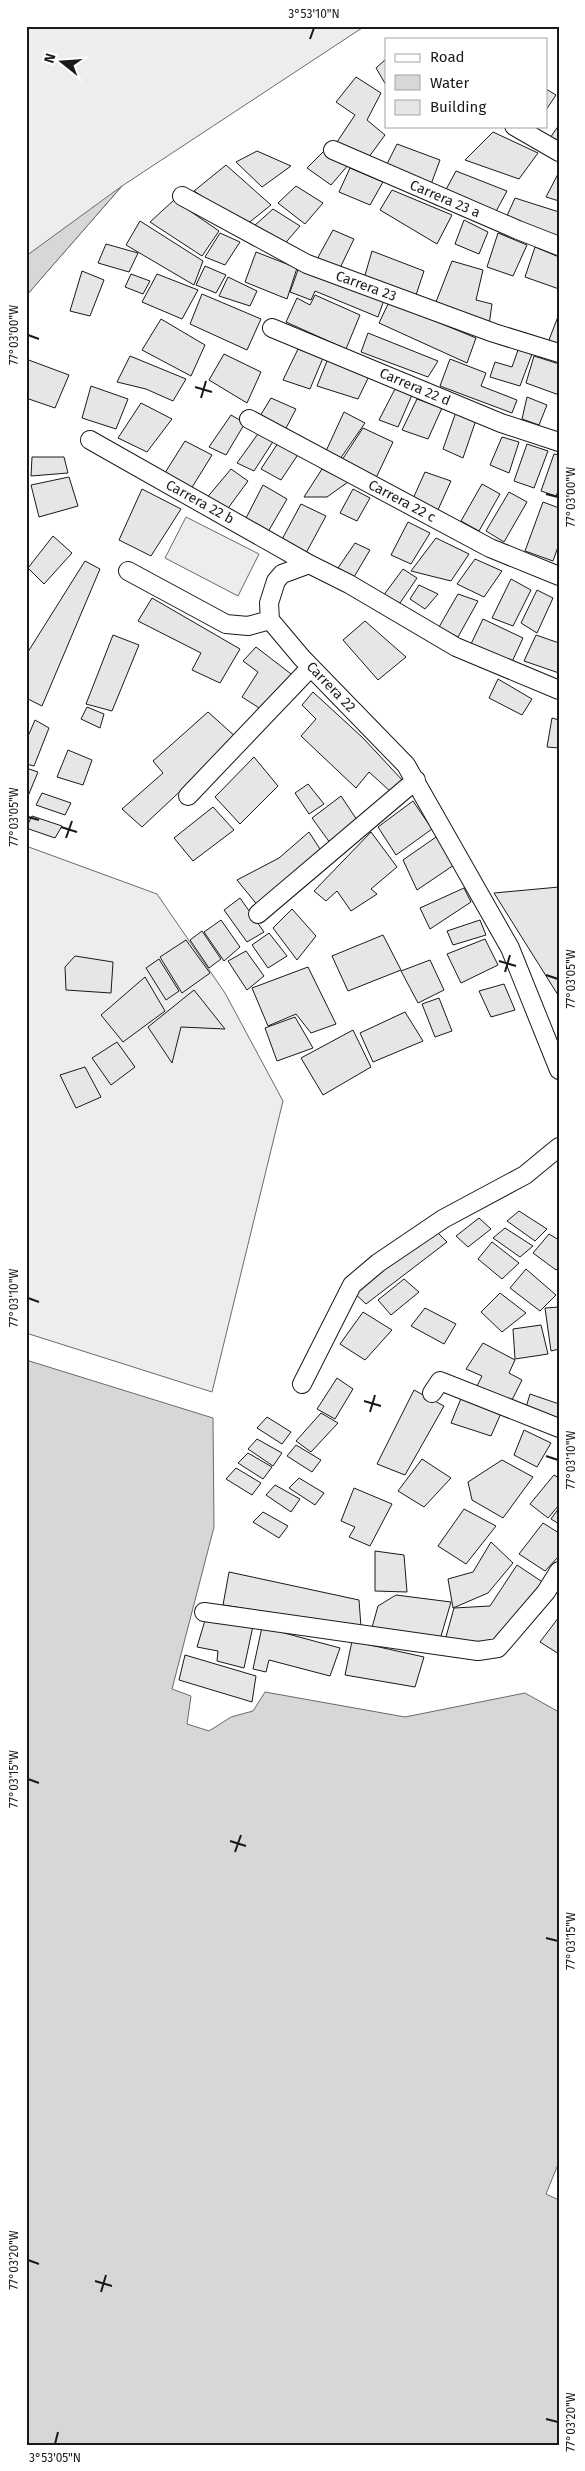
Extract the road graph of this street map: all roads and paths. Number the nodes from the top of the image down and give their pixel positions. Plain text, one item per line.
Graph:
1 (517, 128) edge
2 (333, 150) dead end
3 (559, 152) edge
4 (182, 196) dead end
5 (559, 246) edge
6 (272, 328) dead end
7 (559, 353) edge
8 (249, 419) dead end
9 (90, 440) dead end
10 (559, 442) edge
11 (309, 564) junction
12 (128, 571) dead end
13 (559, 576) edge
14 (270, 620) junction
15 (311, 667) junction
16 (559, 690) edge
17 (416, 780) junction
18 (188, 796) dead end
19 (258, 914) dead end
20 (559, 1070) edge
21 (559, 1147) edge
22 (302, 1384) dead end
23 (432, 1393) dead end
24 (559, 1428) edge
25 (559, 1571) edge
26 (204, 1612) dead end

1 - 3 street
2 - 5 street, Carrera 23 a
4 - 7 street, Carrera 23
6 - 10 street, Carrera 22 d
8 - 13 street, Carrera 22 c
9 - 11 street, Carrera 22 b
11 - 14 street
11 - 16 street
12 - 14 street
14 - 15 street, Carrera 22
15 - 17 street, Carrera 22
15 - 18 street
17 - 19 street
17 - 20 street, Carrera 22
21 - 22 street
23 - 24 street
25 - 26 street

